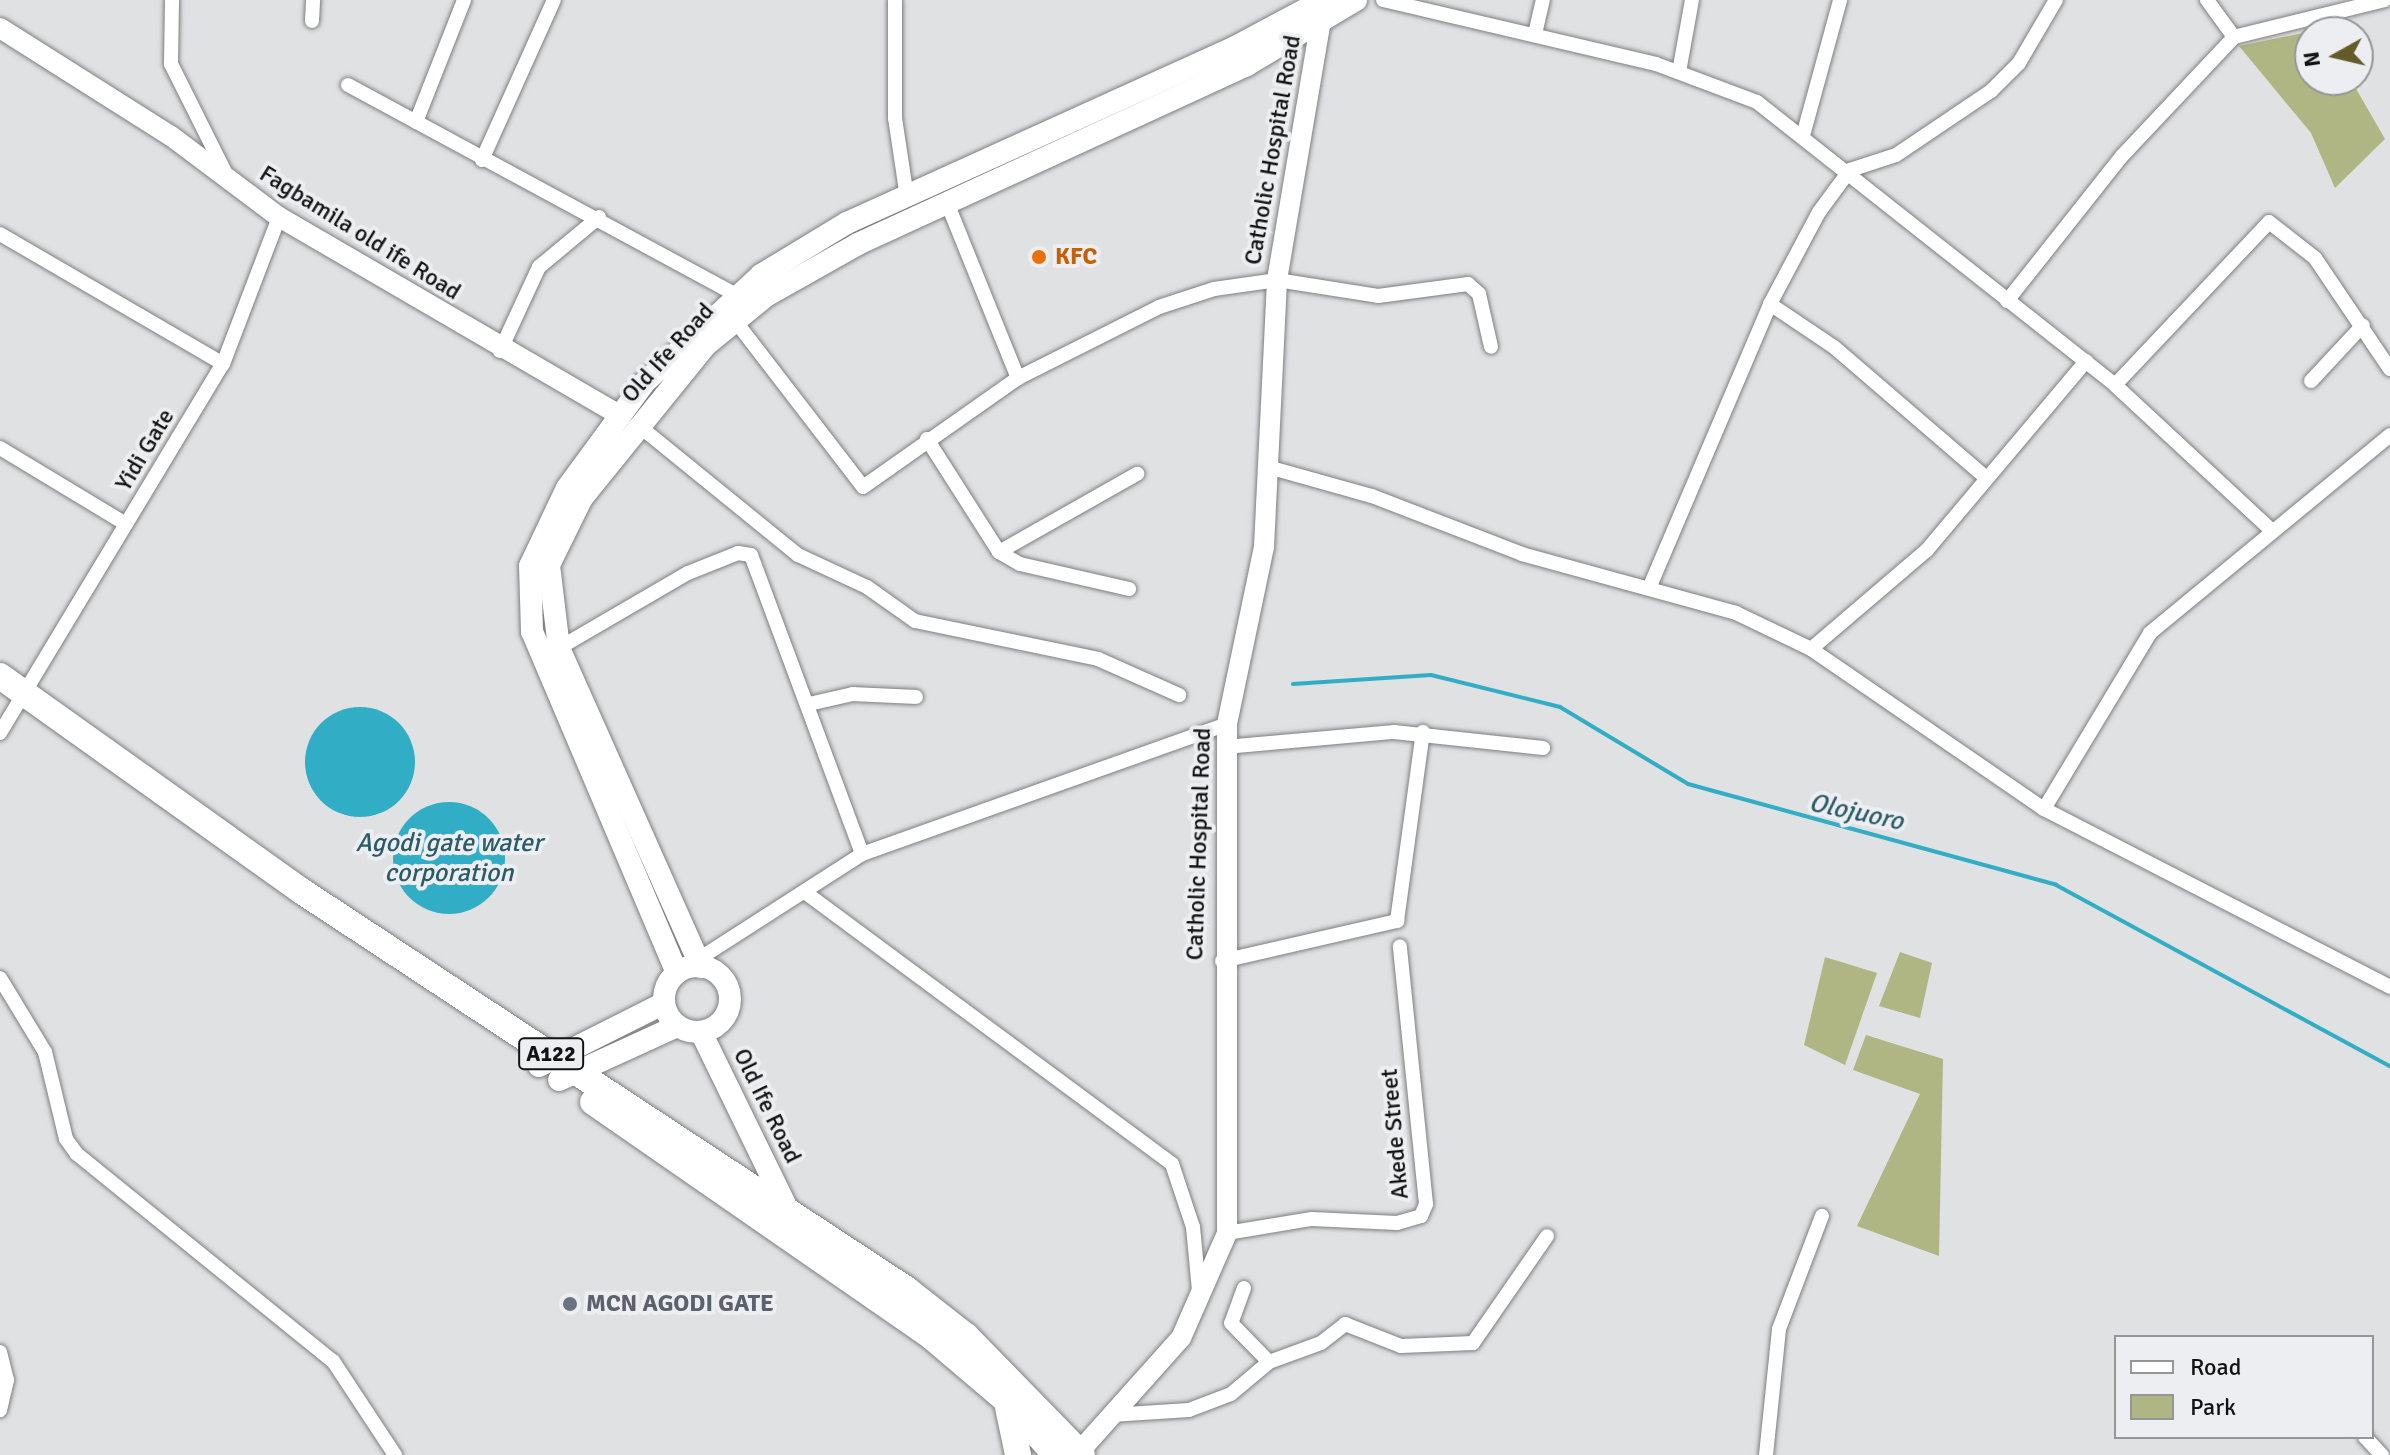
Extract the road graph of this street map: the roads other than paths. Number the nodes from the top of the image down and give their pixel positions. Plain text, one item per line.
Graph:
1 (172, 0) edge
2 (313, 0) edge
3 (464, 0) edge
4 (554, 0) edge
5 (895, 0) edge
6 (1323, 0) edge
7 (1356, 0) edge
8 (1383, 0) edge
9 (1543, 0) edge
10 (1692, 0) edge
11 (1840, 0) edge
12 (2056, 0) edge
13 (2207, 0) edge
14 (2385, 0) edge
15 (312, 21) dead end
16 (1320, 27) junction
17 (0, 28) edge
18 (1535, 34) junction
19 (2234, 37) junction
20 (1679, 72) junction
21 (348, 85) dead end
22 (416, 122) junction
23 (1804, 132) junction
24 (482, 160) junction
25 (1850, 170) junction
26 (229, 180) junction
27 (907, 197) junction
28 (948, 205) junction
29 (279, 217) junction
30 (599, 217) junction
31 (847, 223) junction
32 (0, 234) edge
33 (858, 244) junction
34 (1277, 280) junction
35 (734, 294) junction
36 (2007, 301) junction
37 (1770, 304) junction
38 (733, 318) junction
39 (2363, 325) junction
40 (1491, 347) dead end
41 (500, 351) junction
42 (2086, 361) junction
43 (223, 364) junction
44 (2390, 369) edge
45 (1018, 378) junction
46 (2311, 381) dead end
47 (2115, 385) junction
48 (629, 420) junction
49 (2390, 435) edge
50 (927, 439) junction
51 (0, 448) edge
52 (1268, 467) junction
53 (1137, 474) dead end
54 (1984, 476) junction
55 (126, 524) junction
56 (2271, 530) junction
57 (999, 552) junction
58 (1650, 586) junction
59 (1129, 589) dead end
60 (559, 648) junction
61 (1811, 649) junction
62 (0, 676) edge
63 (1179, 695) dead end
64 (916, 697) dead end
65 (15, 698) edge
66 (809, 704) junction
67 (1227, 724) junction
68 (1423, 732) junction
69 (0, 733) edge
70 (1225, 747) junction
71 (1543, 748) dead end
72 (2044, 809) junction
73 (862, 854) junction
74 (806, 893) junction
75 (1400, 946) dead end
76 (1222, 961) junction
77 (699, 963) junction
78 (677, 973) junction
79 (0, 978) edge
80 (2390, 987) edge
81 (664, 1003) junction
82 (677, 1026) junction
83 (701, 1032) junction
84 (557, 1068) junction
85 (785, 1204) junction
86 (1822, 1216) dead end
87 (1227, 1233) junction
88 (1547, 1236) dead end
89 (1244, 1288) dead end
90 (1200, 1303) junction
91 (0, 1352) edge
92 (1269, 1362) junction
93 (1006, 1400) junction
94 (0, 1410) edge
95 (1111, 1415) junction
96 (2367, 1439) edge
97 (1069, 1449) edge
98 (395, 1455) edge
99 (1018, 1455) edge
100 (1766, 1455) edge
101 (2382, 1455) edge

1 - 26 street
2 - 15 street
3 - 22 street
4 - 24 street
5 - 27 street
6 - 27 main road, Old Ife Road
7 - 16 main road, Old Ife Road
8 - 18 street
9 - 18 street
10 - 20 street
11 - 23 street
12 - 25 street
13 - 19 street
14 - 19 street
16 - 28 main road, Old Ife Road
16 - 34 street, Catholic Hospital Road
17 - 26 street, Fagbamila old ife Road
18 - 20 street
19 - 36 street
20 - 23 street
21 - 22 street
22 - 24 street
23 - 25 street
24 - 30 street
25 - 36 street
25 - 37 street
26 - 29 street, Fagbamila old ife Road
27 - 31 main road, Old Ife Road
28 - 33 main road, Old Ife Road
28 - 45 street
29 - 41 street, Fagbamila old ife Road
29 - 43 street, Yidi Gate
30 - 35 street
30 - 41 street
31 - 33 main road
31 - 35 main road, Old Ife Road
32 - 43 street
33 - 38 main road, Old Ife Road
34 - 40 street
34 - 45 street
34 - 52 street, Catholic Hospital Road
35 - 48 main road, Old Ife Road
36 - 42 street
37 - 54 street
37 - 58 street
38 - 48 main road, Old Ife Road
38 - 50 street
39 - 44 street
39 - 46 street
39 - 47 street
41 - 48 street, Fagbamila old ife Road
42 - 47 street
42 - 54 street
43 - 55 street, Yidi Gate
45 - 50 street
47 - 56 street
48 - 60 main road, Old Ife Road
48 - 63 street
48 - 78 main road, Old Ife Road
49 - 56 street
50 - 57 street
51 - 55 street
52 - 58 street
52 - 67 street, Catholic Hospital Road
53 - 57 street
54 - 61 street
55 - 65 street, Yidi Gate
56 - 72 street
57 - 59 street
58 - 61 street
60 - 66 street
60 - 77 main road, Old Ife Road
61 - 72 street
62 - 65 highway, A122
64 - 66 street
65 - 69 street, Yidi Gate
65 - 84 highway, A122
66 - 73 street
67 - 70 street, Catholic Hospital Road
67 - 73 street
68 - 70 street
68 - 71 street
68 - 76 street
70 - 76 street, Catholic Hospital Road
72 - 80 street
73 - 74 street
74 - 77 street
74 - 90 street
75 - 87 street, Akede Street
76 - 87 street, Catholic Hospital Road
77 - 78 main road
77 - 83 main road, Old Ife Road
78 - 81 main road
79 - 98 street
81 - 82 main road
81 - 84 main road
82 - 83 main road, Old Ife Road
82 - 84 main road
83 - 85 main road, Old Ife Road
84 - 85 highway, A122
84 - 93 highway, A122
85 - 97 highway, A122
86 - 100 street
87 - 90 street, Catholic Hospital Road
88 - 92 street
89 - 92 street
90 - 95 street, Catholic Hospital Road
91 - 94 street
92 - 95 street
93 - 97 highway, A122
93 - 99 highway
95 - 97 street, Catholic Hospital Road
96 - 101 street

